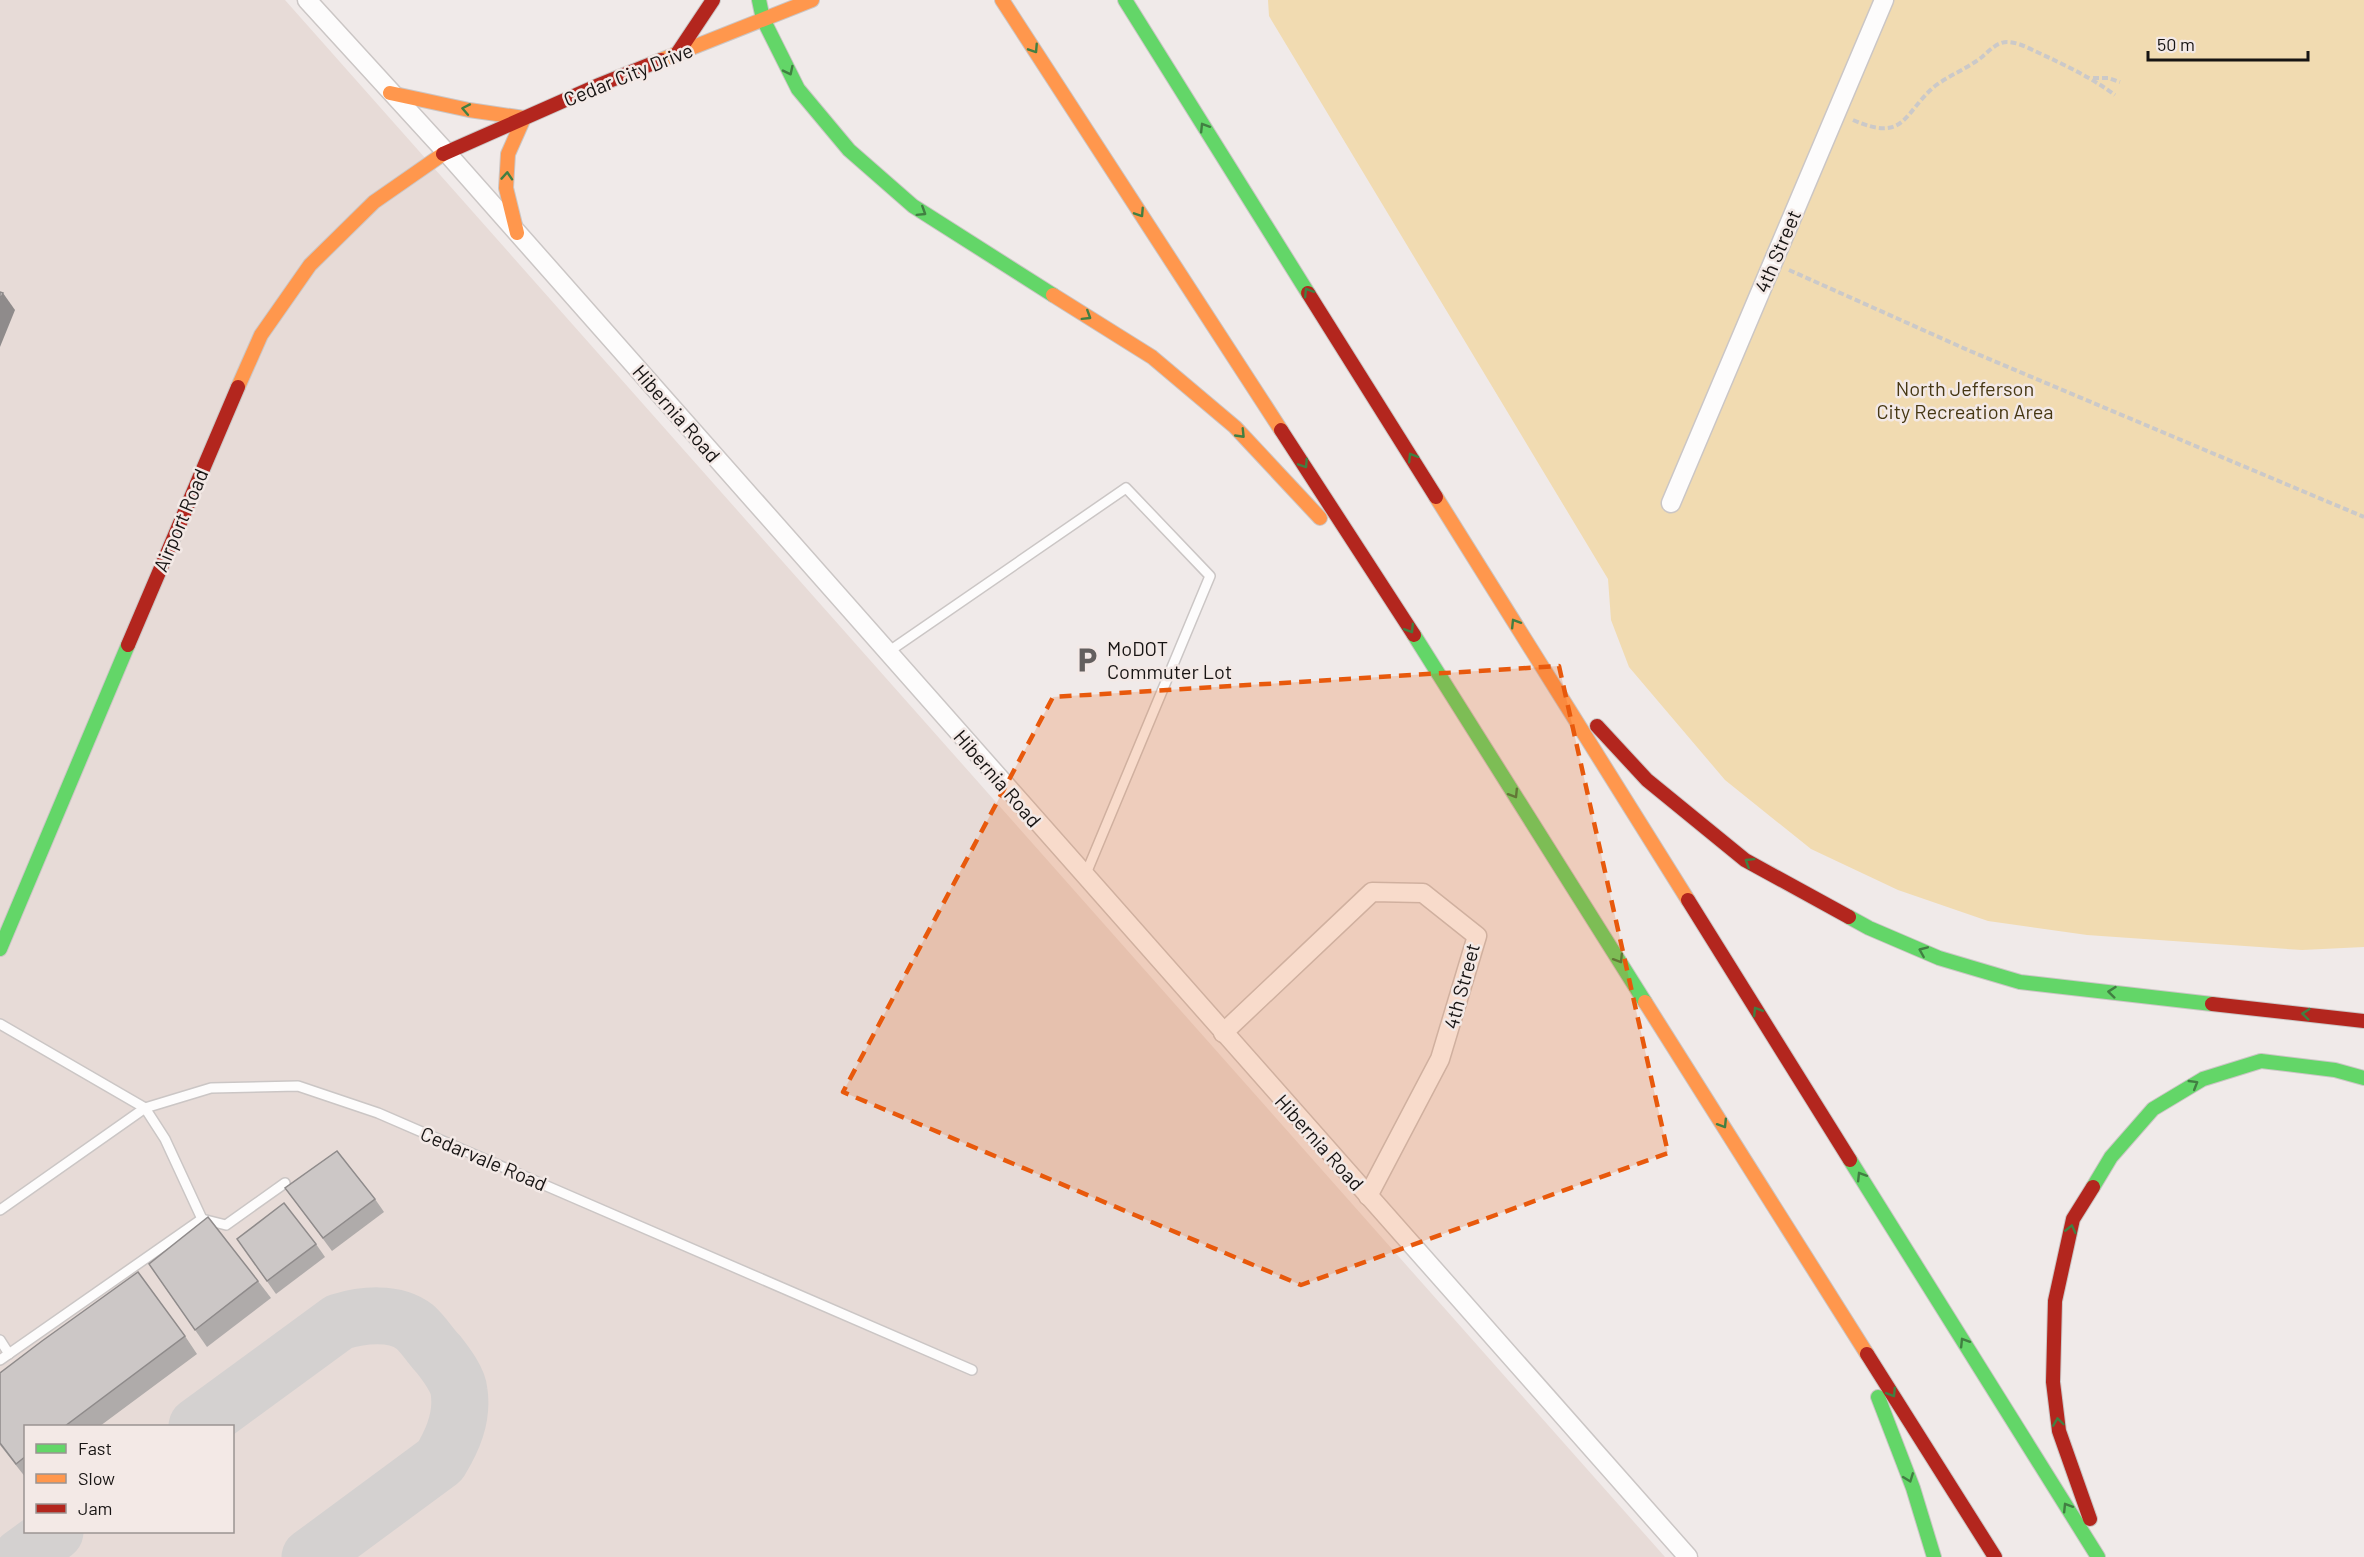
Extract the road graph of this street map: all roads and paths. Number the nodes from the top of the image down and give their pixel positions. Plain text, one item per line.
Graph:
1 (307, 0) edge
2 (712, 0) edge
3 (759, 0) edge
4 (812, 0) edge
5 (1002, 0) edge
6 (1125, 0) edge
7 (1884, 0) edge
8 (764, 19) junction
9 (677, 54) junction
10 (2092, 78) junction
11 (2120, 82) dead end
12 (390, 93) junction
13 (2115, 95) dead end
14 (1836, 113) junction
15 (524, 118) junction
16 (446, 152) junction
17 (517, 233) junction
18 (1772, 263) junction
19 (1671, 503) dead end
20 (2364, 517) edge
21 (1379, 580) junction
22 (888, 652) junction
23 (1546, 672) junction
24 (1084, 876) junction
25 (5, 926) edge
26 (0, 949) edge
27 (2364, 1020) edge
28 (0, 1024) edge
29 (1223, 1033) junction
30 (2364, 1078) edge
31 (145, 1108) junction
32 (285, 1183) dead end
33 (1368, 1196) junction
34 (0, 1210) edge
35 (202, 1219) junction
36 (1850, 1325) junction
37 (0, 1340) edge
38 (9, 1354) junction
39 (0, 1360) edge
40 (972, 1370) dead end
41 (1688, 1557) edge
42 (1934, 1557) edge
43 (1995, 1557) edge
44 (2098, 1557) edge
45 (2103, 1557) edge

1 - 12 street, Hibernia Road
2 - 9 main road
3 - 8 main road
4 - 8 main road, Cedar City Drive
5 -> 21 main road
23 -> 6 main road
7 - 14 street, 4th Street
8 - 9 main road, Cedar City Drive
8 -> 21 main road
9 - 15 main road, Cedar City Drive
10 - 11 path
10 - 13 path
10 - 14 path
15 -> 12 main road
12 - 16 street, Hibernia Road
14 - 18 street, 4th Street
15 - 16 main road, Cedar City Drive
17 -> 15 main road
16 - 17 street, Hibernia Road
16 - 25 main road, Airport Road
17 - 22 street, Hibernia Road
18 - 19 street, 4th Street
18 - 20 path
21 -> 36 main road
22 - 24 street, Hibernia Road
22 - 24 lane
27 -> 23 main road
44 -> 23 main road
24 - 29 street, Hibernia Road
25 - 26 main road, Airport Road
28 - 31 lane
29 - 33 street, Hibernia Road
29 - 33 street, 4th Street
45 -> 30 main road
31 - 34 lane, Cedarvale Road
31 - 35 lane
31 - 40 lane, Cedarvale Road
32 - 35 lane
33 - 41 street, Hibernia Road
35 - 38 lane
36 -> 42 main road
36 -> 43 main road
37 - 38 lane
38 - 39 lane

